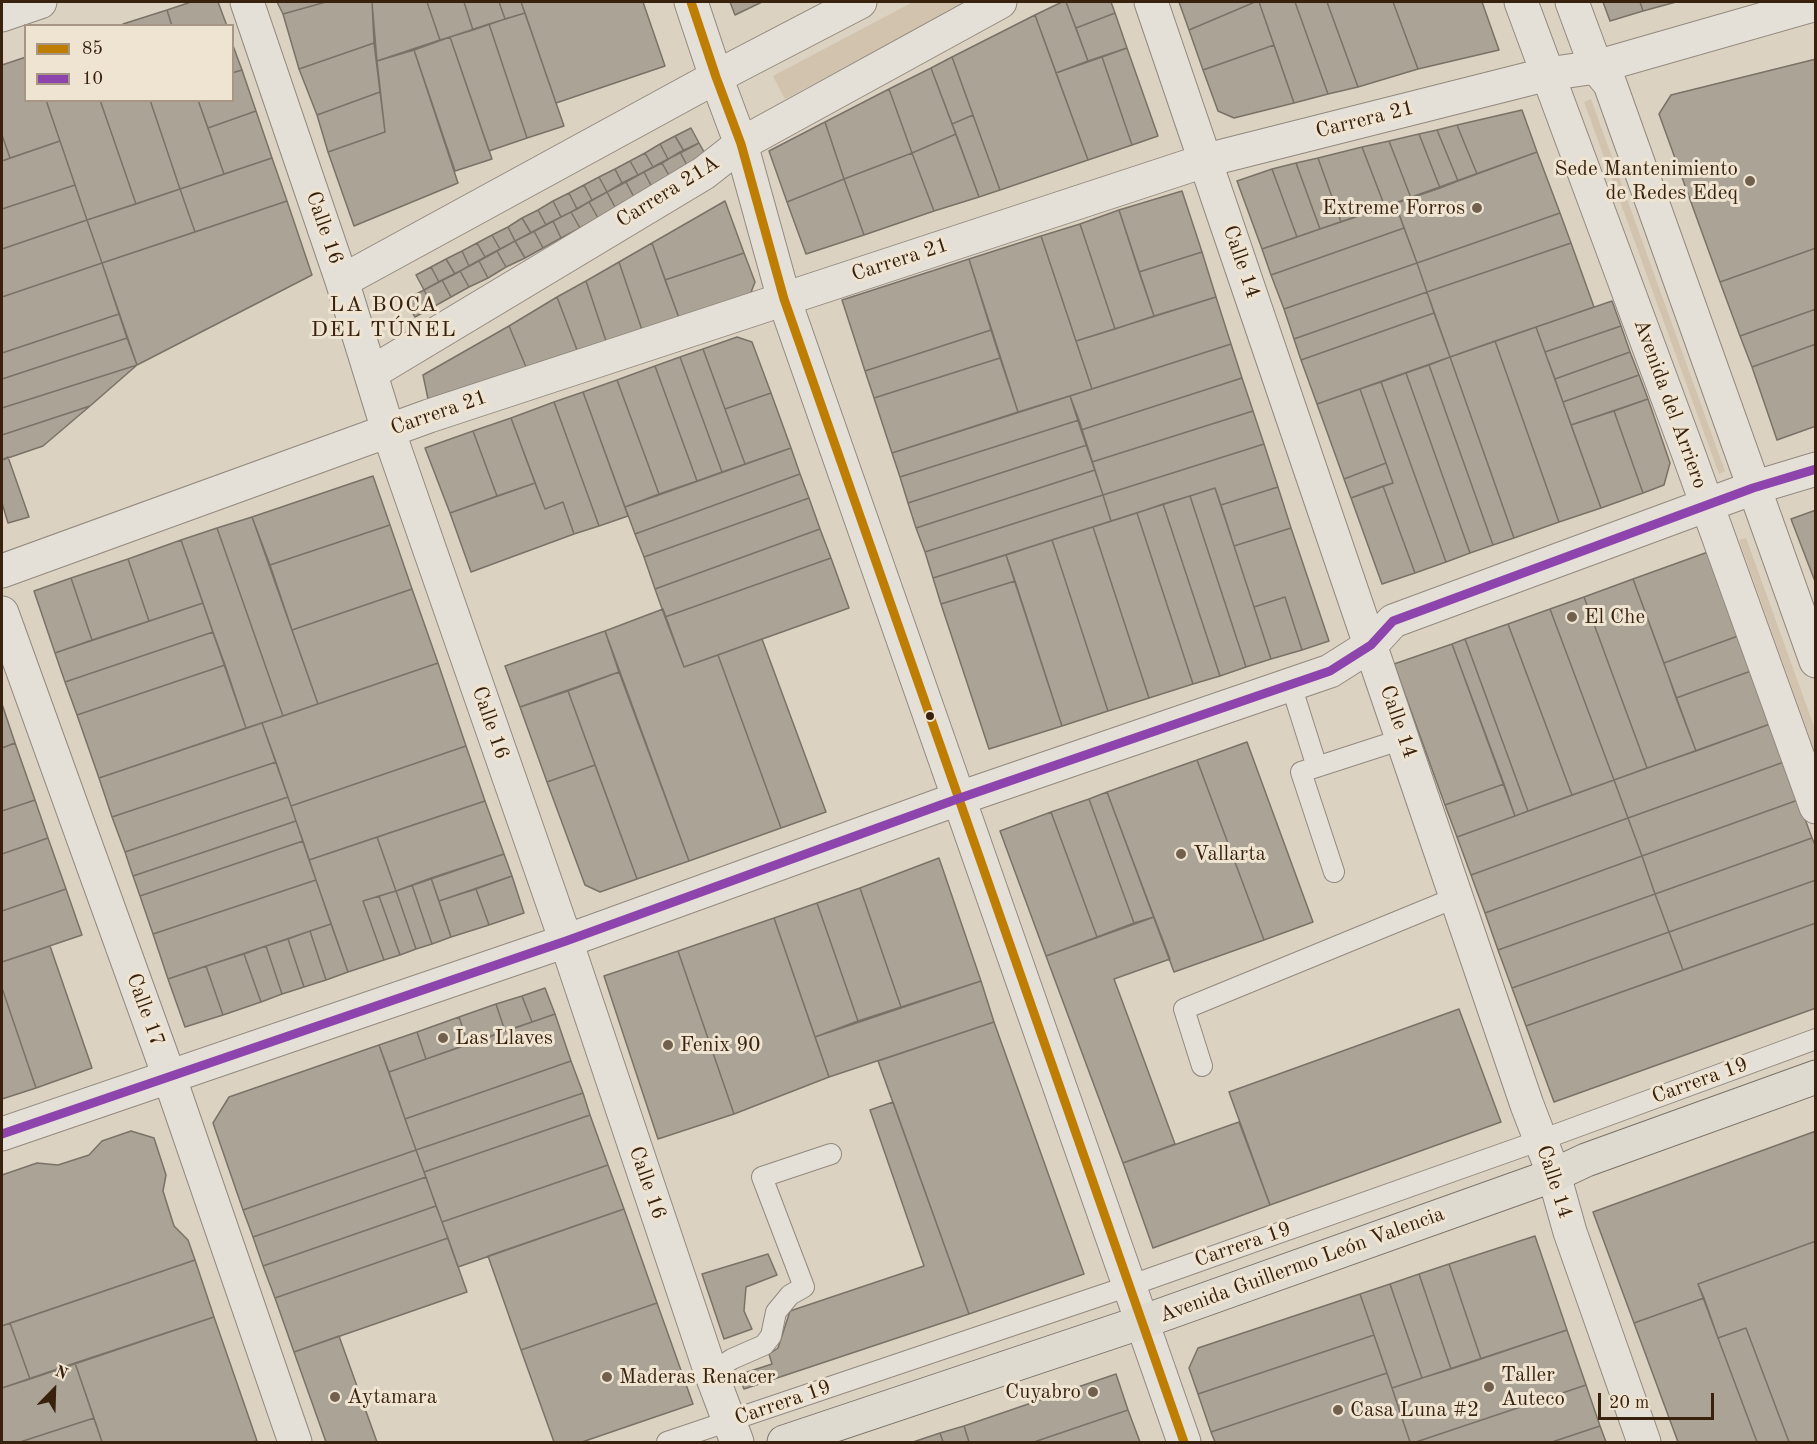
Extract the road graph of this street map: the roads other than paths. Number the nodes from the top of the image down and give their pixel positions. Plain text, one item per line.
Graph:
1 (40, 2) edge
2 (247, 2) edge
3 (691, 2) edge
4 (860, 2) edge
5 (1000, 2) edge
6 (1151, 2) edge
7 (1521, 2) edge
8 (1572, 2) edge
9 (1815, 4) edge
10 (2, 15) edge
11 (1596, 67) junction
12 (1548, 74) junction
13 (716, 77) junction
14 (741, 144) junction
15 (1207, 160) junction
16 (342, 281) junction
17 (784, 299) junction
18 (371, 373) junction
19 (388, 430) junction
20 (1815, 469) edge
21 (1753, 488) junction
22 (1707, 505) junction
23 (2, 571) edge
24 (2, 613) edge
25 (1371, 645) junction
26 (1815, 661) edge
27 (1291, 685) junction
28 (1403, 739) junction
29 (1317, 768) junction
30 (960, 798) junction
31 (1815, 807) edge
32 (1334, 872) dead end
33 (1457, 897) junction
34 (566, 941) junction
35 (1815, 1039) edge
36 (1202, 1066) dead end
37 (169, 1076) junction
38 (1815, 1077) edge
39 (2, 1134) edge
40 (1541, 1140) junction
41 (831, 1154) dead end
42 (1554, 1175) junction
43 (1129, 1286) junction
44 (1142, 1322) junction
45 (711, 1373) junction
46 (732, 1432) edge
47 (295, 1443) edge
48 (667, 1443) edge
49 (784, 1443) edge
50 (1184, 1443) edge
51 (1644, 1443) edge

1 - 10 street
2 - 16 street, Calle 16
3 - 13 street
4 - 13 street
5 - 14 street, Carrera 21A
6 - 15 street, Calle 14
7 - 12 street, Avenida del Arriero
8 - 11 street
9 - 11 street, Carrera 21
11 - 12 street, Carrera 21
11 - 21 street
12 - 15 street, Carrera 21
12 - 22 street, Avenida del Arriero
13 - 14 street
13 - 16 street
14 - 17 street
14 - 18 street, Carrera 21A
15 - 17 street, Carrera 21
15 - 25 street, Calle 14
16 - 18 street, Calle 16
17 - 19 street, Carrera 21
17 - 30 street
18 - 19 street, Calle 16
19 - 23 street, Carrera 21
19 - 34 street, Calle 16
20 - 21 street
21 - 22 street
21 - 26 street
22 - 25 street
22 - 31 street, Avenida del Arriero
24 - 37 street, Calle 17
25 - 27 street
25 - 28 street, Calle 14
27 - 29 lane
27 - 30 street
28 - 29 lane
28 - 33 street, Calle 14
29 - 32 lane
30 - 34 street
30 - 43 street
33 - 36 lane
33 - 40 street, Calle 14
34 - 37 street
34 - 45 street, Calle 16
35 - 40 lane, Carrera 19
37 - 39 street
37 - 47 street, Calle 17
38 - 42 main road, Avenida Guillermo León Valencia
40 - 42 street, Calle 14
40 - 43 lane, Carrera 19
41 - 45 lane
42 - 44 main road, Avenida Guillermo León Valencia
42 - 51 street, Calle 14
43 - 44 street
43 - 46 lane, Carrera 19
44 - 49 main road, Avenida Guillermo León Valencia
44 - 50 street
45 - 46 street, Calle 16
46 - 48 lane, Carrera 19

